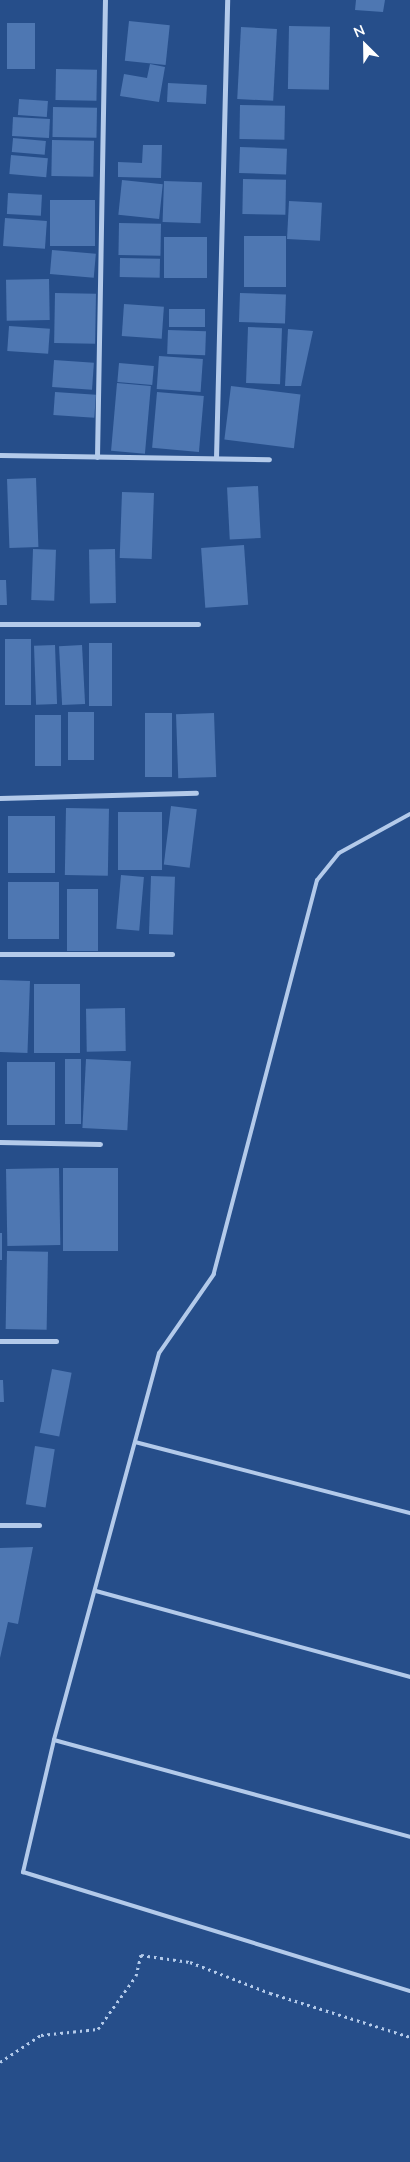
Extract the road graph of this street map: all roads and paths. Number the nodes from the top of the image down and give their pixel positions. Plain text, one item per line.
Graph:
1 (105, 0) edge
2 (227, 0) edge
3 (0, 455) edge
4 (97, 456) junction
5 (216, 458) junction
6 (269, 459) dead end
7 (0, 624) edge
8 (198, 624) dead end
9 (196, 793) dead end
10 (0, 798) edge
11 (410, 814) edge
12 (0, 954) edge
13 (172, 954) dead end
14 (0, 1142) edge
15 (100, 1144) dead end
16 (0, 1341) edge
17 (56, 1341) dead end
18 (135, 1442) junction
19 (410, 1513) edge
20 (0, 1525) edge
21 (39, 1525) dead end
22 (96, 1591) junction
23 (410, 1676) edge
24 (54, 1740) junction
25 (410, 1838) edge
26 (410, 1991) edge
27 (410, 2037) edge
28 (0, 2062) edge

1 - 4 street
2 - 5 street
3 - 4 street
4 - 5 street
5 - 6 street
7 - 8 street
9 - 10 street
11 - 18 lane
12 - 13 street
14 - 15 street
16 - 17 street
18 - 19 lane
18 - 22 lane
20 - 21 street
22 - 23 lane
22 - 24 lane
24 - 25 lane
24 - 26 lane
27 - 28 path

